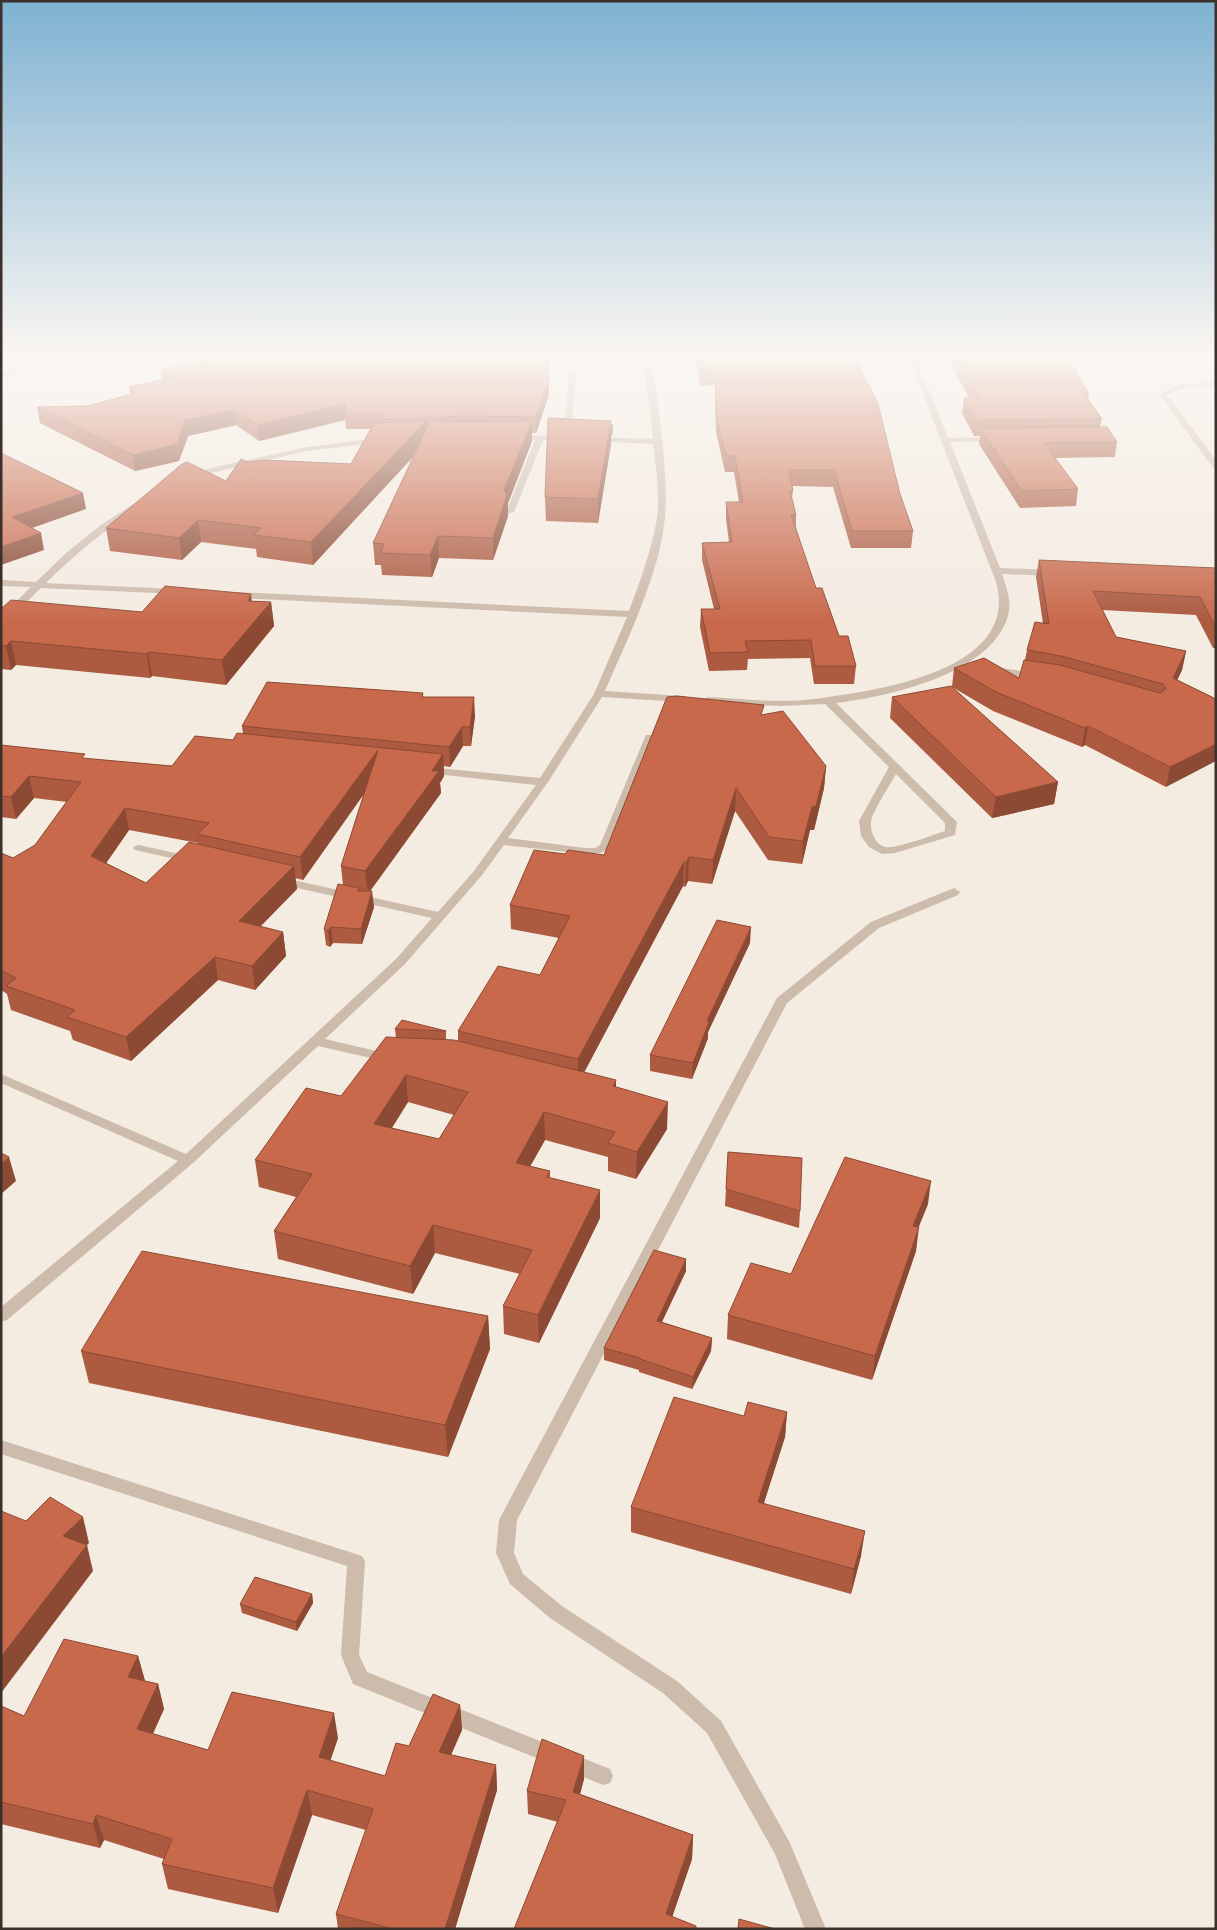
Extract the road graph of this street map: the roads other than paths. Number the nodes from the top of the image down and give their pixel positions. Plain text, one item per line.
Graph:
1 (369, 443) edge
2 (537, 443) edge
3 (657, 443) edge
4 (946, 443) edge
5 (1199, 443) edge
6 (1216, 466) edge
7 (185, 480) edge
8 (144, 500) edge
9 (510, 512) dead end
10 (997, 571) junction
11 (1066, 573) edge
12 (1, 583) edge
13 (40, 585) junction
14 (188, 592) edge
15 (227, 594) edge
16 (633, 614) junction
17 (1, 622) edge
18 (960, 664) junction
19 (1049, 678) edge
20 (599, 694) junction
21 (827, 700) junction
22 (650, 737) edge
23 (894, 767) junction
24 (418, 769) edge
25 (543, 782) junction
26 (501, 841) junction
27 (139, 848) dead end
28 (197, 861) edge
29 (264, 877) edge
30 (954, 892) dead end
31 (440, 916) junction
32 (315, 1041) junction
33 (397, 1059) edge
34 (1, 1078) edge
35 (188, 1160) junction
36 (1, 1316) edge
37 (1, 1447) edge
38 (603, 1776) dead end
39 (816, 1929) edge

1 - 7 street
2 - 9 street
3 - 16 street
4 - 10 street
5 - 6 street
8 - 13 street
10 - 11 street
10 - 18 street
12 - 13 street
13 - 14 street
13 - 17 street
15 - 16 street
16 - 20 street
18 - 19 street
18 - 21 street
20 - 21 street
20 - 25 street
21 - 23 street
22 - 26 street
23 - 23 street
24 - 25 street
25 - 26 street
26 - 31 street
27 - 28 street
29 - 31 street
30 - 39 street
31 - 32 street
32 - 33 street
32 - 35 street
34 - 35 street
35 - 36 street
37 - 38 street

